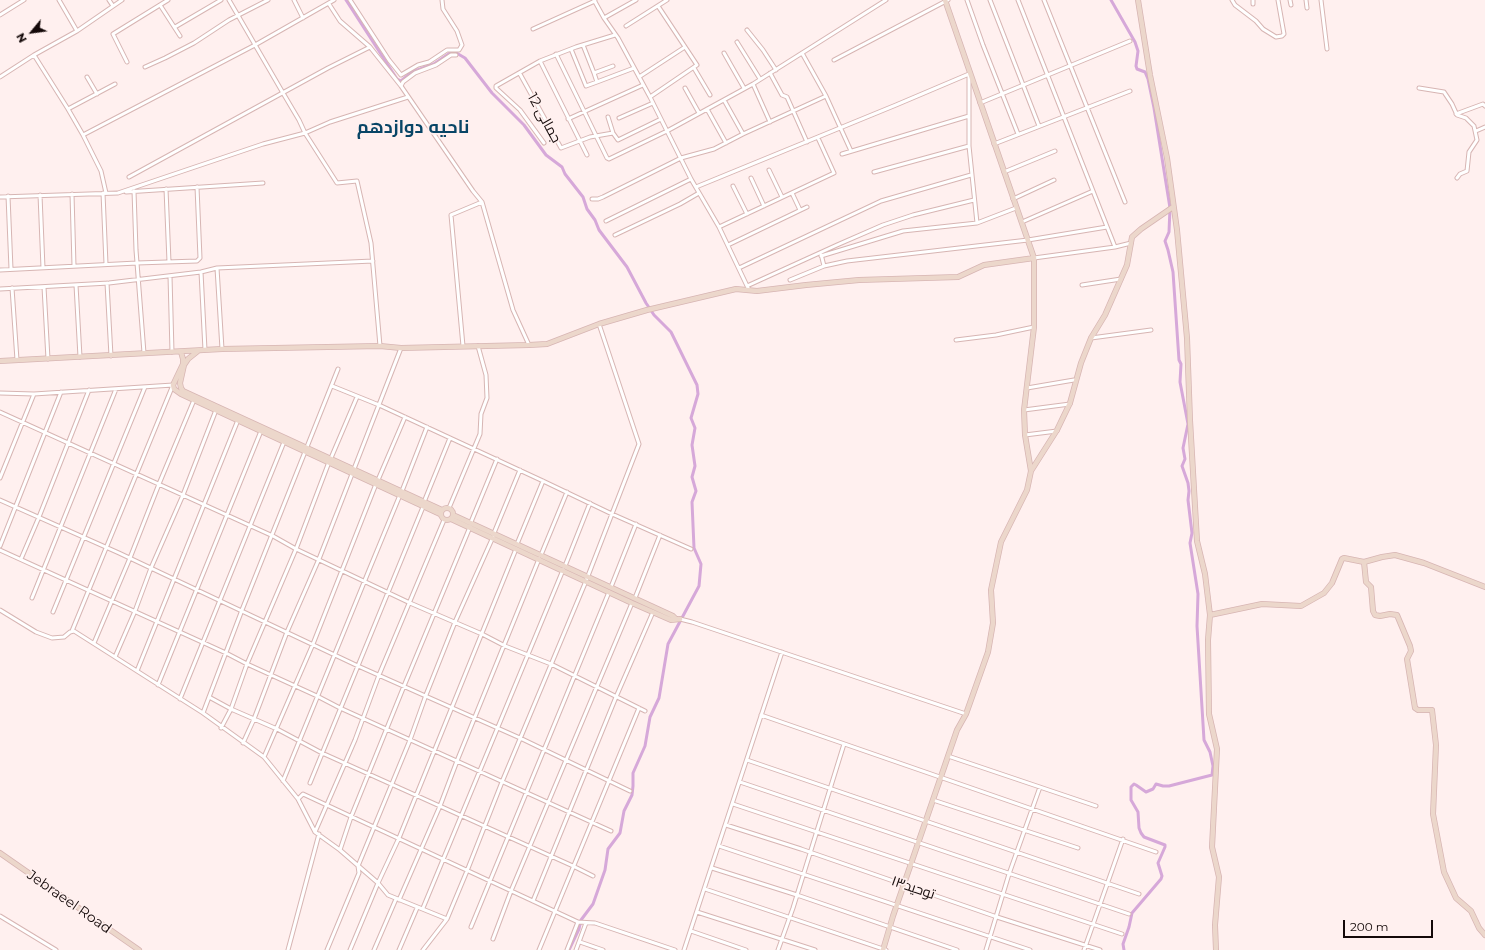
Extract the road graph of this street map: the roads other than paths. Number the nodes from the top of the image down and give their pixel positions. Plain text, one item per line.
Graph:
1 (24, 0) edge
2 (59, 0) edge
3 (109, 0) edge
4 (122, 0) edge
5 (168, 0) edge
6 (220, 0) edge
7 (229, 0) edge
8 (268, 0) edge
9 (294, 0) edge
10 (334, 0) edge
11 (350, 0) edge
12 (442, 0) edge
13 (636, 0) edge
14 (667, 0) edge
15 (886, 0) edge
16 (946, 0) edge
17 (966, 0) edge
18 (990, 0) edge
19 (1018, 0) edge
20 (1044, 0) edge
21 (1138, 0) edge
22 (1232, 0) edge
23 (1278, 0) edge
24 (1290, 0) edge
25 (1306, 0) edge
26 (1321, 0) edge
27 (595, 1) edge
28 (329, 4) junction
29 (160, 5) junction
30 (113, 6) junction
31 (658, 6) junction
32 (1291, 6) dead end
33 (1308, 8) dead end
34 (0, 15) edge
35 (238, 16) junction
36 (303, 18) junction
37 (604, 18) junction
38 (626, 26) dead end
39 (175, 28) junction
40 (533, 29) dead end
41 (748, 30) dead end
42 (77, 31) junction
43 (615, 35) junction
44 (180, 36) dead end
45 (1130, 41) dead end
46 (738, 42) dead end
47 (255, 45) junction
48 (583, 45) junction
49 (685, 46) junction
50 (370, 47) junction
51 (571, 49) junction
52 (1327, 49) dead end
53 (724, 53) dead end
54 (802, 53) junction
55 (556, 54) junction
56 (34, 55) junction
57 (456, 55) dead end
58 (834, 60) dead end
59 (540, 61) junction
60 (127, 62) dead end
61 (614, 66) dead end
62 (1070, 66) junction
63 (145, 67) dead end
64 (634, 68) junction
65 (694, 68) junction
66 (776, 70) junction
67 (594, 73) junction
68 (770, 73) junction
69 (520, 74) junction
70 (969, 74) junction
71 (1047, 75) junction
72 (0, 77) edge
73 (87, 77) dead end
74 (639, 77) junction
75 (760, 79) junction
76 (597, 82) junction
77 (115, 84) dead end
78 (753, 84) junction
79 (643, 85) junction
80 (401, 86) junction
81 (1022, 86) junction
82 (685, 88) dead end
83 (744, 88) junction
84 (1419, 88) dead end
85 (1130, 91) dead end
86 (283, 93) junction
87 (97, 94) junction
88 (1002, 94) junction
89 (710, 95) dead end
90 (826, 96) junction
91 (408, 97) junction
92 (650, 97) junction
93 (724, 100) junction
94 (653, 103) junction
95 (980, 103) junction
96 (1087, 106) junction
97 (1485, 106) edge
98 (68, 109) junction
99 (707, 109) junction
100 (584, 111) junction
101 (794, 111) junction
102 (699, 114) junction
103 (1456, 114) junction
104 (968, 116) junction
105 (1063, 116) junction
106 (608, 117) dead end
107 (619, 118) dead end
108 (568, 119) junction
109 (661, 119) junction
110 (770, 122) junction
111 (1039, 126) junction
112 (1485, 127) edge
113 (841, 128) junction
114 (1476, 130) junction
115 (667, 131) junction
116 (305, 133) junction
117 (613, 133) junction
118 (743, 134) junction
119 (1018, 134) junction
120 (83, 135) junction
121 (596, 136) junction
122 (818, 138) junction
123 (579, 141) junction
124 (807, 142) junction
125 (544, 143) dead end
126 (726, 143) junction
127 (994, 144) junction
128 (969, 146) junction
129 (851, 151) junction
130 (1054, 151) dead end
131 (842, 154) dead end
132 (587, 155) dead end
133 (681, 158) junction
134 (769, 170) dead end
135 (874, 172) dead end
136 (1004, 172) junction
137 (972, 175) junction
138 (129, 177) dead end
139 (751, 178) dead end
140 (1458, 178) dead end
141 (691, 179) junction
142 (1054, 180) dead end
143 (263, 183) dead end
144 (733, 186) dead end
145 (197, 187) junction
146 (696, 187) junction
147 (166, 189) junction
148 (134, 191) junction
149 (1093, 191) junction
150 (104, 193) junction
151 (118, 193) junction
152 (699, 193) junction
153 (792, 193) junction
154 (72, 194) junction
155 (40, 195) junction
156 (8, 196) junction
157 (0, 197) edge
158 (782, 198) junction
159 (592, 199) dead end
160 (1013, 199) junction
161 (974, 200) junction
162 (482, 202) junction
163 (1125, 202) dead end
164 (764, 206) junction
165 (807, 207) dead end
166 (1173, 207) junction
167 (1016, 208) junction
168 (800, 210) junction
169 (747, 214) junction
170 (606, 221) dead end
171 (1022, 222) junction
172 (977, 223) junction
173 (719, 227) junction
174 (1107, 227) junction
175 (615, 234) dead end
176 (1028, 240) junction
177 (1132, 243) junction
178 (728, 245) junction
179 (1115, 247) junction
180 (821, 254) junction
181 (1034, 258) junction
182 (373, 261) junction
183 (169, 262) junction
184 (137, 263) junction
185 (106, 264) junction
186 (74, 266) junction
187 (824, 266) junction
188 (43, 268) junction
189 (217, 268) junction
190 (739, 268) junction
191 (12, 269) junction
192 (0, 270) edge
193 (201, 272) junction
194 (170, 276) junction
195 (1122, 279) junction
196 (138, 280) junction
197 (790, 280) dead end
198 (107, 284) junction
199 (76, 285) junction
200 (1082, 285) dead end
201 (44, 287) junction
202 (12, 288) junction
203 (748, 288) junction
204 (0, 289) edge
205 (599, 324) junction
206 (1034, 327) junction
207 (1151, 330) dead end
208 (1091, 338) junction
209 (956, 340) dead end
210 (529, 345) junction
211 (380, 346) junction
212 (464, 346) junction
213 (478, 346) junction
214 (401, 348) junction
215 (222, 349) junction
216 (205, 350) junction
217 (198, 351) junction
218 (172, 352) junction
219 (180, 352) junction
220 (144, 354) junction
221 (111, 356) junction
222 (80, 357) junction
223 (48, 359) junction
224 (17, 360) junction
225 (0, 361) edge
226 (338, 369) dead end
227 (1074, 380) dead end
228 (173, 385) junction
229 (332, 386) junction
230 (145, 387) junction
231 (1027, 388) junction
232 (116, 389) junction
233 (88, 390) junction
234 (61, 392) junction
235 (0, 393) edge
236 (34, 394) junction
237 (357, 397) junction
238 (194, 400) junction
239 (1070, 404) junction
240 (379, 405) junction
241 (216, 410) junction
242 (1024, 410) junction
243 (0, 412) edge
244 (405, 417) junction
245 (238, 420) junction
246 (22, 422) junction
247 (427, 427) junction
248 (1057, 430) junction
249 (261, 431) junction
250 (46, 433) junction
251 (1025, 435) junction
252 (450, 438) junction
253 (284, 442) junction
254 (68, 443) junction
255 (473, 448) junction
256 (306, 450) junction
257 (91, 453) junction
258 (496, 459) junction
259 (330, 460) junction
260 (114, 463) junction
261 (520, 470) junction
262 (354, 471) junction
263 (1031, 471) junction
264 (136, 473) junction
265 (0, 478) edge
266 (543, 480) junction
267 (377, 482) junction
268 (159, 484) junction
269 (567, 492) junction
270 (401, 493) junction
271 (183, 495) junction
272 (0, 500) edge
273 (590, 503) junction
274 (424, 504) junction
275 (205, 505) junction
276 (16, 507) junction
277 (449, 508) junction
278 (441, 512) junction
279 (612, 514) junction
280 (227, 515) junction
281 (39, 517) junction
282 (452, 517) junction
283 (444, 520) junction
284 (636, 524) junction
285 (470, 525) junction
286 (250, 526) junction
287 (60, 527) junction
288 (494, 535) junction
289 (660, 535) junction
290 (273, 536) junction
291 (83, 537) junction
292 (0, 546) edge
293 (517, 546) junction
294 (107, 548) junction
295 (296, 548) junction
296 (692, 549) dead end
297 (0, 550) edge
298 (540, 557) junction
299 (130, 558) junction
300 (21, 559) junction
301 (319, 559) junction
302 (1364, 562) junction
303 (151, 568) junction
304 (564, 568) junction
305 (43, 569) junction
306 (342, 570) junction
307 (174, 579) junction
308 (587, 579) junction
309 (66, 580) junction
310 (364, 580) junction
311 (1485, 587) edge
312 (197, 589) junction
313 (610, 590) junction
314 (89, 591) junction
315 (387, 592) junction
316 (32, 598) dead end
317 (220, 600) junction
318 (112, 601) junction
319 (633, 601) junction
320 (410, 603) junction
321 (0, 610) edge
322 (242, 610) junction
323 (135, 611) junction
324 (53, 612) dead end
325 (434, 612) junction
326 (653, 612) junction
327 (1210, 615) junction
328 (678, 619) junction
329 (157, 622) junction
330 (264, 622) junction
331 (455, 622) junction
332 (72, 631) junction
333 (179, 632) junction
334 (287, 632) junction
335 (482, 634) junction
336 (202, 642) junction
337 (94, 643) junction
338 (313, 644) junction
339 (505, 646) junction
340 (782, 652) junction
341 (226, 653) junction
342 (335, 654) junction
343 (528, 655) junction
344 (115, 657) junction
345 (247, 664) junction
346 (551, 664) junction
347 (358, 666) junction
348 (137, 671) junction
349 (270, 675) junction
350 (379, 675) junction
351 (574, 676) junction
352 (158, 685) junction
353 (294, 686) junction
354 (404, 686) junction
355 (596, 686) junction
356 (426, 695) junction
357 (317, 696) junction
358 (209, 697) junction
359 (616, 697) junction
360 (180, 699) junction
361 (451, 706) junction
362 (340, 708) junction
363 (639, 708) junction
364 (231, 709) junction
365 (645, 711) dead end
366 (203, 714) junction
367 (966, 714) junction
368 (761, 715) junction
369 (362, 718) junction
370 (475, 718) junction
371 (254, 719) junction
372 (221, 728) junction
373 (277, 729) junction
374 (387, 729) junction
375 (498, 729) junction
376 (520, 738) junction
377 (300, 740) junction
378 (410, 740) junction
379 (243, 743) junction
380 (844, 744) junction
381 (434, 750) junction
382 (544, 750) junction
383 (322, 753) junction
384 (948, 756) junction
385 (264, 757) junction
386 (566, 760) junction
387 (747, 760) junction
388 (456, 761) junction
389 (345, 762) junction
390 (586, 770) junction
391 (480, 772) junction
392 (369, 774) junction
393 (941, 777) junction
394 (283, 781) junction
395 (609, 781) junction
396 (310, 782) dead end
397 (502, 782) junction
398 (740, 782) junction
399 (391, 784) junction
400 (1040, 787) junction
401 (829, 789) junction
402 (630, 791) dead end
403 (527, 794) junction
404 (416, 795) junction
405 (298, 799) junction
406 (933, 800) junction
407 (549, 803) junction
408 (733, 804) junction
409 (327, 806) junction
410 (440, 806) junction
411 (1096, 806) dead end
412 (1033, 808) junction
413 (823, 810) junction
414 (569, 813) junction
415 (461, 816) junction
416 (351, 817) junction
417 (591, 822) junction
418 (926, 822) junction
419 (726, 825) junction
420 (484, 826) junction
421 (373, 827) junction
422 (611, 831) dead end
423 (1025, 831) junction
424 (816, 832) junction
425 (317, 833) junction
426 (508, 837) junction
427 (398, 838) junction
428 (1123, 839) junction
429 (918, 842) junction
430 (719, 846) junction
431 (530, 847) junction
432 (1078, 848) dead end
433 (340, 850) junction
434 (421, 850) junction
435 (810, 852) junction
436 (1017, 852) junction
437 (1156, 852) dead end
438 (0, 853) edge
439 (552, 856) junction
440 (443, 860) junction
441 (911, 863) junction
442 (358, 866) junction
443 (573, 866) junction
444 (712, 868) junction
445 (467, 871) junction
446 (803, 874) junction
447 (1010, 874) junction
448 (593, 876) dead end
449 (490, 882) junction
450 (378, 883) junction
451 (1108, 883) junction
452 (904, 885) junction
453 (705, 889) junction
454 (511, 891) junction
455 (1139, 894) dead end
456 (797, 895) junction
457 (1003, 895) junction
458 (398, 900) junction
459 (533, 902) junction
460 (1100, 904) junction
461 (897, 906) junction
462 (417, 908) junction
463 (423, 908) junction
464 (554, 911) junction
465 (697, 912) junction
466 (1129, 914) dead end
467 (0, 916) edge
468 (789, 917) junction
469 (997, 917) junction
470 (447, 918) junction
471 (578, 922) junction
472 (586, 923) junction
473 (1093, 924) junction
474 (471, 927) dead end
475 (890, 927) junction
476 (691, 931) junction
477 (1122, 934) dead end
478 (1485, 935) edge
479 (990, 936) junction
480 (493, 939) dead end
481 (782, 939) junction
482 (580, 942) junction
483 (1086, 945) junction
484 (56, 950) edge
485 (139, 950) edge
486 (288, 950) edge
487 (327, 950) edge
488 (350, 950) edge
489 (374, 950) edge
490 (399, 950) edge
491 (423, 950) edge
492 (539, 950) edge
493 (567, 950) edge
494 (576, 950) edge
495 (603, 950) edge
496 (675, 950) edge
497 (684, 950) edge
498 (746, 950) edge
499 (778, 950) edge
500 (815, 950) edge
501 (884, 950) edge
502 (957, 950) edge
503 (986, 950) edge
504 (1030, 950) edge
505 (1084, 950) edge
506 (1100, 950) edge
507 (1216, 950) edge

1 - 34 street
2 - 42 street
3 - 30 street
4 - 30 street
5 - 29 street
6 - 39 street
7 - 35 street
8 - 35 street
9 - 36 street
10 - 28 street
11 - 12 street
13 - 37 street
14 - 31 street
15 - 54 street
16 - 58 street
16 - 70 street
17 - 88 street
18 - 81 street
19 - 71 street
20 - 62 street
21 - 166 street
22 - 23 street
24 - 32 street
25 - 33 street
26 - 52 street
27 - 37 street
27 - 40 street
28 - 36 street
28 - 50 street
29 - 39 street
29 - 60 street
30 - 42 street
31 - 38 street
31 - 49 street
35 - 47 street
35 - 63 street
36 - 47 street
37 - 43 street
39 - 44 street
41 - 66 street
42 - 56 street
43 - 48 street
43 - 64 street
45 - 62 street
46 - 75 street
47 - 86 street
47 - 120 street
48 - 51 street
48 - 67 street
49 - 65 street
49 - 74 street
50 - 80 street
50 - 86 street
51 - 55 street
51 - 76 street
53 - 83 street
54 - 66 street
54 - 90 street
55 - 59 street
55 - 100 street
56 - 72 street
56 - 98 street
57 - 80 street
59 - 69 street
59 - 108 street
61 - 67 street
62 - 71 street
62 - 96 street
64 - 74 street
64 - 76 street
65 - 89 street
65 - 92 street
66 - 68 street
67 - 76 street
68 - 75 street
68 - 101 street
69 - 123 street, جمالی 12
69 - 125 street
70 - 95 street
70 - 104 street
70 - 113 street
71 - 81 street
71 - 105 street
73 - 87 street
74 - 79 street
75 - 78 street
77 - 87 street
78 - 83 street
78 - 110 street
79 - 92 street
79 - 100 street
80 - 91 street
81 - 88 street
81 - 111 street
82 - 102 street
83 - 93 street
84 - 103 street
85 - 96 street
86 - 116 street
86 - 138 street
87 - 98 street
88 - 95 street
88 - 119 street
90 - 101 street
90 - 113 street
91 - 116 street
91 - 162 street
92 - 94 street
93 - 99 street
93 - 118 street
94 - 107 street
94 - 109 street
95 - 127 street
96 - 105 street
96 - 163 street
97 - 103 street
98 - 120 street
99 - 102 street
99 - 126 street
100 - 108 street
100 - 121 street
101 - 110 street
101 - 124 street
102 - 115 street
103 - 114 street
104 - 128 street
104 - 129 street
105 - 111 street
105 - 149 street
106 - 117 street
108 - 123 street
109 - 115 street
109 - 117 street, جمالی 12
110 - 118 street
111 - 119 street
112 - 114 street
113 - 122 street
113 - 129 street
114 - 140 street
115 - 121 street
115 - 133 street
116 - 151 street
116 - 182 street
117 - 121 street, جمالی 12
118 - 126 street
119 - 127 street
120 - 150 street
121 - 123 street, جمالی 12
122 - 124 street
122 - 153 street
123 - 132 street
124 - 146 street
126 - 133 street
127 - 136 street
128 - 135 street
128 - 137 street
129 - 131 street
130 - 136 street
133 - 141 street
133 - 159 street
134 - 158 street
136 - 160 street
137 - 161 street
137 - 190 street
139 - 164 street
141 - 146 street
141 - 170 street
142 - 160 street
143 - 145 street
144 - 169 street
145 - 147 street
145 - 183 street
146 - 152 street
147 - 148 street
147 - 183 street
148 - 151 street
148 - 184 street
149 - 171 street
149 - 174 street
150 - 151 street
150 - 154 street
150 - 185 street
152 - 173 street
152 - 175 street
153 - 158 street
153 - 168 street
154 - 155 street
154 - 186 street
155 - 156 street
155 - 188 street
156 - 157 street
156 - 191 street
158 - 164 street
160 - 167 street
161 - 172 street
161 - 180 street
162 - 210 street
162 - 212 street
164 - 169 street
165 - 168 street
166 - 177 street
166 - 327 street
167 - 171 street
167 - 172 street
168 - 178 street
169 - 173 street
171 - 176 street
172 - 180 street
173 - 178 street
174 - 176 street
174 - 179 street
176 - 181 street
176 - 187 street
177 - 179 street
177 - 195 street
178 - 190 street
179 - 181 street
180 - 187 street
180 - 203 street
181 - 203 street
181 - 206 street
182 - 189 street
182 - 211 street
183 - 184 street
184 - 185 street
184 - 196 street
185 - 186 street
186 - 188 street
187 - 197 street
188 - 191 street
189 - 193 street
189 - 215 street
190 - 203 street
191 - 192 street
193 - 194 street
193 - 216 street
194 - 196 street
194 - 218 street
195 - 200 street
195 - 208 street
196 - 198 street
196 - 220 street
198 - 199 street
198 - 221 street
199 - 201 street
199 - 222 street
201 - 202 street
201 - 223 street
202 - 204 street
202 - 224 street
203 - 205 street
205 - 210 street
205 - 279 street
206 - 209 street
206 - 231 street
207 - 208 street
208 - 239 street
210 - 213 street
211 - 214 street
211 - 215 street
212 - 213 street
212 - 214 street
213 - 255 street
214 - 240 street
215 - 216 street
216 - 217 street
217 - 219 street
217 - 256 street
218 - 219 street
218 - 220 street
219 - 228 street
220 - 221 street
221 - 222 street
222 - 223 street
223 - 224 street
224 - 225 street
226 - 229 street
227 - 231 street
228 - 230 street
228 - 238 street
228 - 264 street
229 - 237 street
229 - 256 street
230 - 232 street
230 - 260 street
231 - 242 street
232 - 233 street
232 - 257 street
233 - 234 street
233 - 254 street
234 - 236 street
234 - 250 street
235 - 236 street
236 - 246 street
237 - 240 street
237 - 259 street
238 - 241 street
238 - 268 street
239 - 242 street
239 - 248 street
240 - 244 street
240 - 262 street
241 - 245 street
241 - 271 street
242 - 251 street
243 - 246 street
244 - 247 street
244 - 267 street
245 - 249 street
245 - 275 street
246 - 250 street
246 - 265 street
247 - 252 street
247 - 270 street
248 - 251 street
248 - 263 street
249 - 253 street
249 - 280 street
250 - 254 street
250 - 276 street
251 - 263 street
252 - 255 street
252 - 274 street
253 - 256 street
253 - 286 street
254 - 257 street
254 - 281 street
255 - 258 street
255 - 277 street
256 - 259 street
256 - 290 street
257 - 260 street
257 - 287 street
258 - 261 street
258 - 285 street
259 - 262 street
259 - 295 street
260 - 264 street
260 - 291 street
261 - 266 street
261 - 288 street
262 - 267 street
262 - 301 street
263 - 367 street
264 - 268 street
264 - 294 street
266 - 269 street
266 - 293 street
267 - 270 street
267 - 306 street
268 - 271 street
268 - 299 street
269 - 273 street
269 - 298 street
270 - 274 street
270 - 310 street
271 - 275 street
271 - 303 street
272 - 276 street
273 - 279 street
273 - 304 street
274 - 278 street
274 - 315 street
275 - 280 street
275 - 307 street
276 - 281 street
276 - 292 street
277 - 278 street
277 - 282 street
278 - 283 street
279 - 284 street
279 - 308 street
280 - 286 street
280 - 312 street
281 - 287 street
281 - 300 street
282 - 283 street
282 - 285 street
283 - 320 street
284 - 289 street
284 - 313 street
285 - 288 street
285 - 325 street
286 - 290 street
286 - 317 street
287 - 291 street
287 - 305 street
288 - 293 street
288 - 331 street
289 - 296 street
289 - 319 street
290 - 295 street
290 - 322 street
291 - 294 street
291 - 309 street
293 - 298 street
293 - 335 street
294 - 299 street
294 - 314 street
295 - 301 street
295 - 330 street
297 - 300 street
298 - 304 street
298 - 339 street
299 - 303 street
299 - 318 street
300 - 305 street
301 - 306 street
301 - 334 street
302 - 311 street
302 - 327 street
302 - 478 street
303 - 307 street
303 - 323 street
304 - 308 street
304 - 343 street
305 - 309 street
305 - 316 street
306 - 310 street
306 - 338 street
307 - 312 street
307 - 329 street
308 - 313 street
308 - 346 street
309 - 314 street
309 - 324 street
310 - 315 street
310 - 342 street
312 - 317 street
312 - 333 street
313 - 319 street
313 - 351 street
314 - 318 street
314 - 332 street
315 - 320 street
315 - 347 street
317 - 322 street
317 - 336 street
318 - 323 street
318 - 337 street
319 - 326 street
319 - 328 street
319 - 355 street
320 - 325 street
320 - 350 street
321 - 332 street
322 - 330 street
322 - 341 street
323 - 329 street
323 - 344 street
325 - 331 street
325 - 354 street
326 - 328 street
326 - 359 street
327 - 507 street
328 - 340 street
329 - 333 street
329 - 348 street
330 - 334 street
330 - 345 street
331 - 335 street
331 - 356 street
332 - 337 street
333 - 336 street
333 - 352 street
334 - 338 street
334 - 349 street
335 - 339 street
335 - 361 street
336 - 341 street
336 - 360 street
337 - 344 street
338 - 342 street
338 - 353 street
339 - 343 street
339 - 370 street
340 - 367 street
340 - 368 street
341 - 345 street
341 - 358 street
342 - 347 street
342 - 357 street
343 - 346 street
343 - 375 street
344 - 348 street
345 - 349 street
345 - 364 street
346 - 351 street
346 - 376 street
347 - 350 street
347 - 362 street
348 - 352 street
349 - 353 street
349 - 371 street
350 - 354 street
350 - 369 street
351 - 355 street
351 - 382 street
352 - 360 street
353 - 357 street
353 - 373 street
354 - 356 street
354 - 374 street
355 - 359 street
355 - 386 street
356 - 361 street
356 - 378 street
357 - 362 street
357 - 377 street
358 - 364 street
358 - 366 street
359 - 363 street
359 - 390 street
360 - 366 street
361 - 370 street
361 - 381 street
362 - 369 street
362 - 383 street
363 - 365 street
363 - 395 street
364 - 371 street
364 - 372 street
366 - 372 street
367 - 384 street
368 - 380 street
368 - 387 street
369 - 374 street
369 - 389 street
370 - 375 street
370 - 388 street
371 - 373 street
371 - 379 street
372 - 379 street
373 - 377 street
373 - 385 street
374 - 378 street
374 - 392 street
375 - 376 street
375 - 391 street
376 - 382 street
376 - 397 street
377 - 383 street
377 - 394 street
378 - 381 street
378 - 399 street
379 - 385 street
380 - 393 street
380 - 401 street
381 - 388 street
381 - 404 street
382 - 386 street
382 - 403 street
383 - 389 street
383 - 396 street
384 - 393 street
384 - 400 street
385 - 394 street
386 - 390 street
386 - 407 street
387 - 398 street
387 - 401 street
388 - 391 street
388 - 410 street
389 - 392 street
389 - 409 street
390 - 395 street
390 - 414 street
391 - 397 street
391 - 415 street
392 - 399 street
392 - 416 street
393 - 406 street
393 - 412 street
394 - 405 street
395 - 402 street
395 - 417 street
397 - 403 street
397 - 420 street
398 - 408 street
398 - 413 street
399 - 404 street
399 - 421 street
400 - 411 street
400 - 412 street
401 - 413 street
401 - 418 street
403 - 407 street
403 - 426 street
404 - 410 street
404 - 427 street
405 - 409 street
405 - 425 street
406 - 418 street
406 - 423 street
407 - 414 street
407 - 431 street
408 - 419 street
408 - 424 street
409 - 416 street
409 - 425 street
410 - 415 street
410 - 434 street
412 - 423 street
412 - 428 street
413 - 424 street
413 - 429 street
414 - 417 street
414 - 439 street
415 - 420 street
415 - 440 street
416 - 421 street
416 - 433 street
417 - 422 street
417 - 443 street
418 - 429 street
418 - 436 street
419 - 430 street
419 - 435 street, توحید۱۳
420 - 426 street
420 - 445 street
421 - 427 street
421 - 442 street
423 - 432 street
423 - 436 street
424 - 435 street
424 - 441 street
425 - 433 street
425 - 486 street
426 - 431 street
426 - 449 street
427 - 434 street
427 - 450 street
428 - 437 street
428 - 451 street
429 - 441 street
429 - 447 street
430 - 444 street
430 - 446 street
431 - 439 street
431 - 454 street
433 - 442 street
434 - 440 street
434 - 458 street
435 - 446 street
435 - 452 street, توحید۱۳
436 - 447 street
436 - 451 street
438 - 485 street, Jebraeel Road
439 - 443 street
439 - 459 street
440 - 445 street
440 - 463 street
441 - 452 street
441 - 457 street
442 - 450 street
442 - 487 street
443 - 448 street
443 - 464 street
444 - 453 street
444 - 456 street
445 - 449 street
445 - 470 street
446 - 456 street
446 - 461 street
447 - 457 street
447 - 460 street
449 - 454 street
449 - 474 street
450 - 458 street
450 - 488 street
451 - 455 street
451 - 460 street
452 - 461 street
452 - 469 street, توحید۱۳
453 - 465 street
453 - 468 street
454 - 459 street
454 - 480 street
456 - 468 street
456 - 475 street
457 - 469 street
457 - 473 street
458 - 462 street
458 - 489 street
459 - 464 street
460 - 466 street
460 - 473 street
461 - 475 street
461 - 479 street
462 - 463 street
462 - 490 street
463 - 470 street
464 - 471 street
464 - 492 street
465 - 476 street
465 - 481 street
467 - 484 street
468 - 481 street
468 - 501 street
469 - 479 street
469 - 483 street, توحید۱۳
470 - 491 street
471 - 472 street
471 - 493 street
472 - 482 street
472 - 496 street
473 - 477 street
473 - 483 street
475 - 501 street
475 - 502 street
476 - 497 street
476 - 498 street
479 - 503 street
479 - 504 street
481 - 499 street
481 - 500 street
482 - 494 street
482 - 495 street
483 - 505 street
483 - 506 street, توحید۱۳

